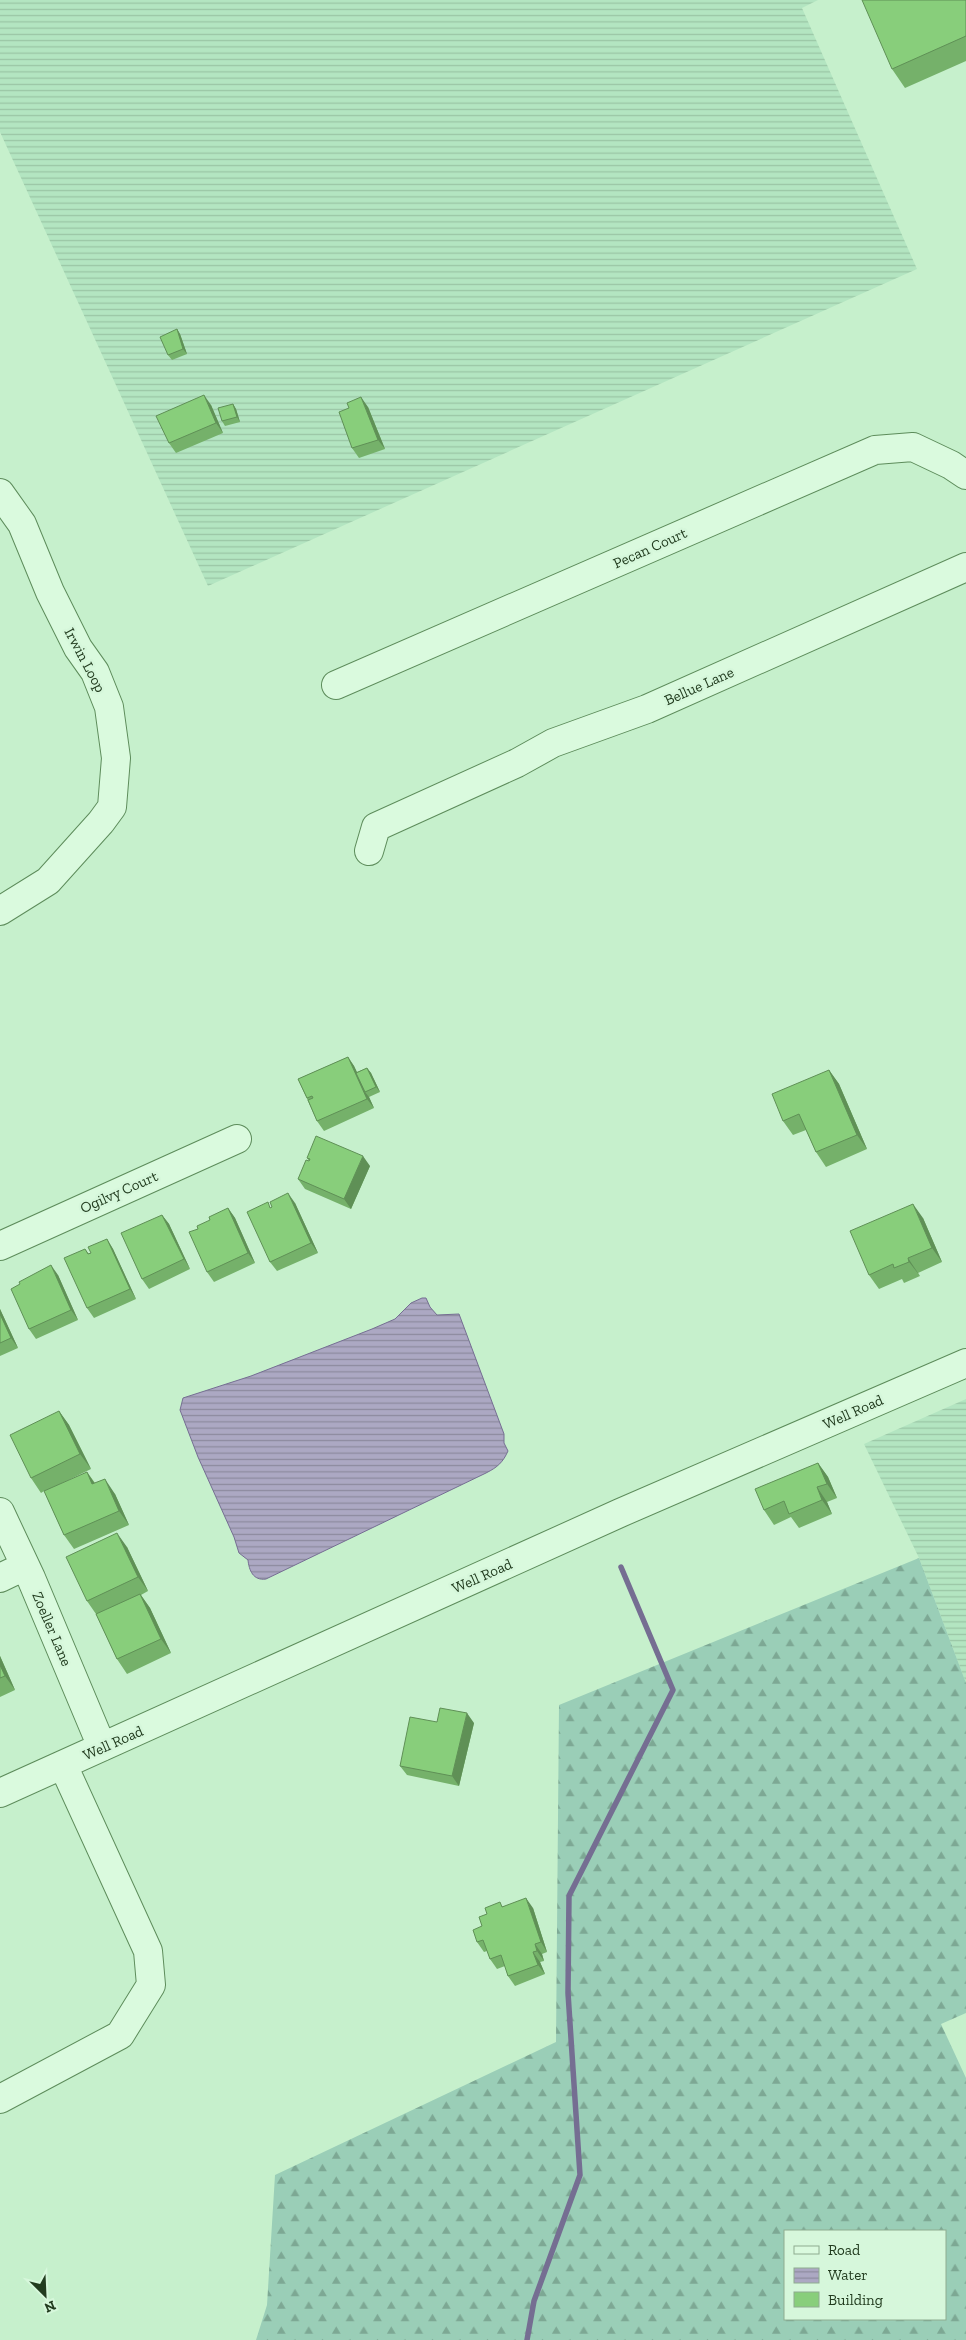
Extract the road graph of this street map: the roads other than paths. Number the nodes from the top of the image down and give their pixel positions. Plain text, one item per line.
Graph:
1 (966, 475) edge
2 (0, 493) edge
3 (966, 567) edge
4 (336, 685) dead end
5 (369, 852) dead end
6 (0, 911) edge
7 (237, 1139) dead end
8 (0, 1246) edge
9 (966, 1363) edge
10 (0, 1512) edge
11 (25, 1566) junction
12 (0, 1578) edge
13 (102, 1747) junction
14 (63, 1765) junction
15 (0, 1793) edge
16 (0, 2099) edge

1 - 4 street, Pecan Court
2 - 6 street, Irwin Loop
3 - 5 street, Bellue Lane
7 - 8 street, Ogilvy Court
9 - 13 street, Well Road
10 - 11 street, Zoeller Lane
11 - 12 street
11 - 13 street, Zoeller Lane
13 - 14 street, Well Road
14 - 15 street, Well Road
14 - 16 street

